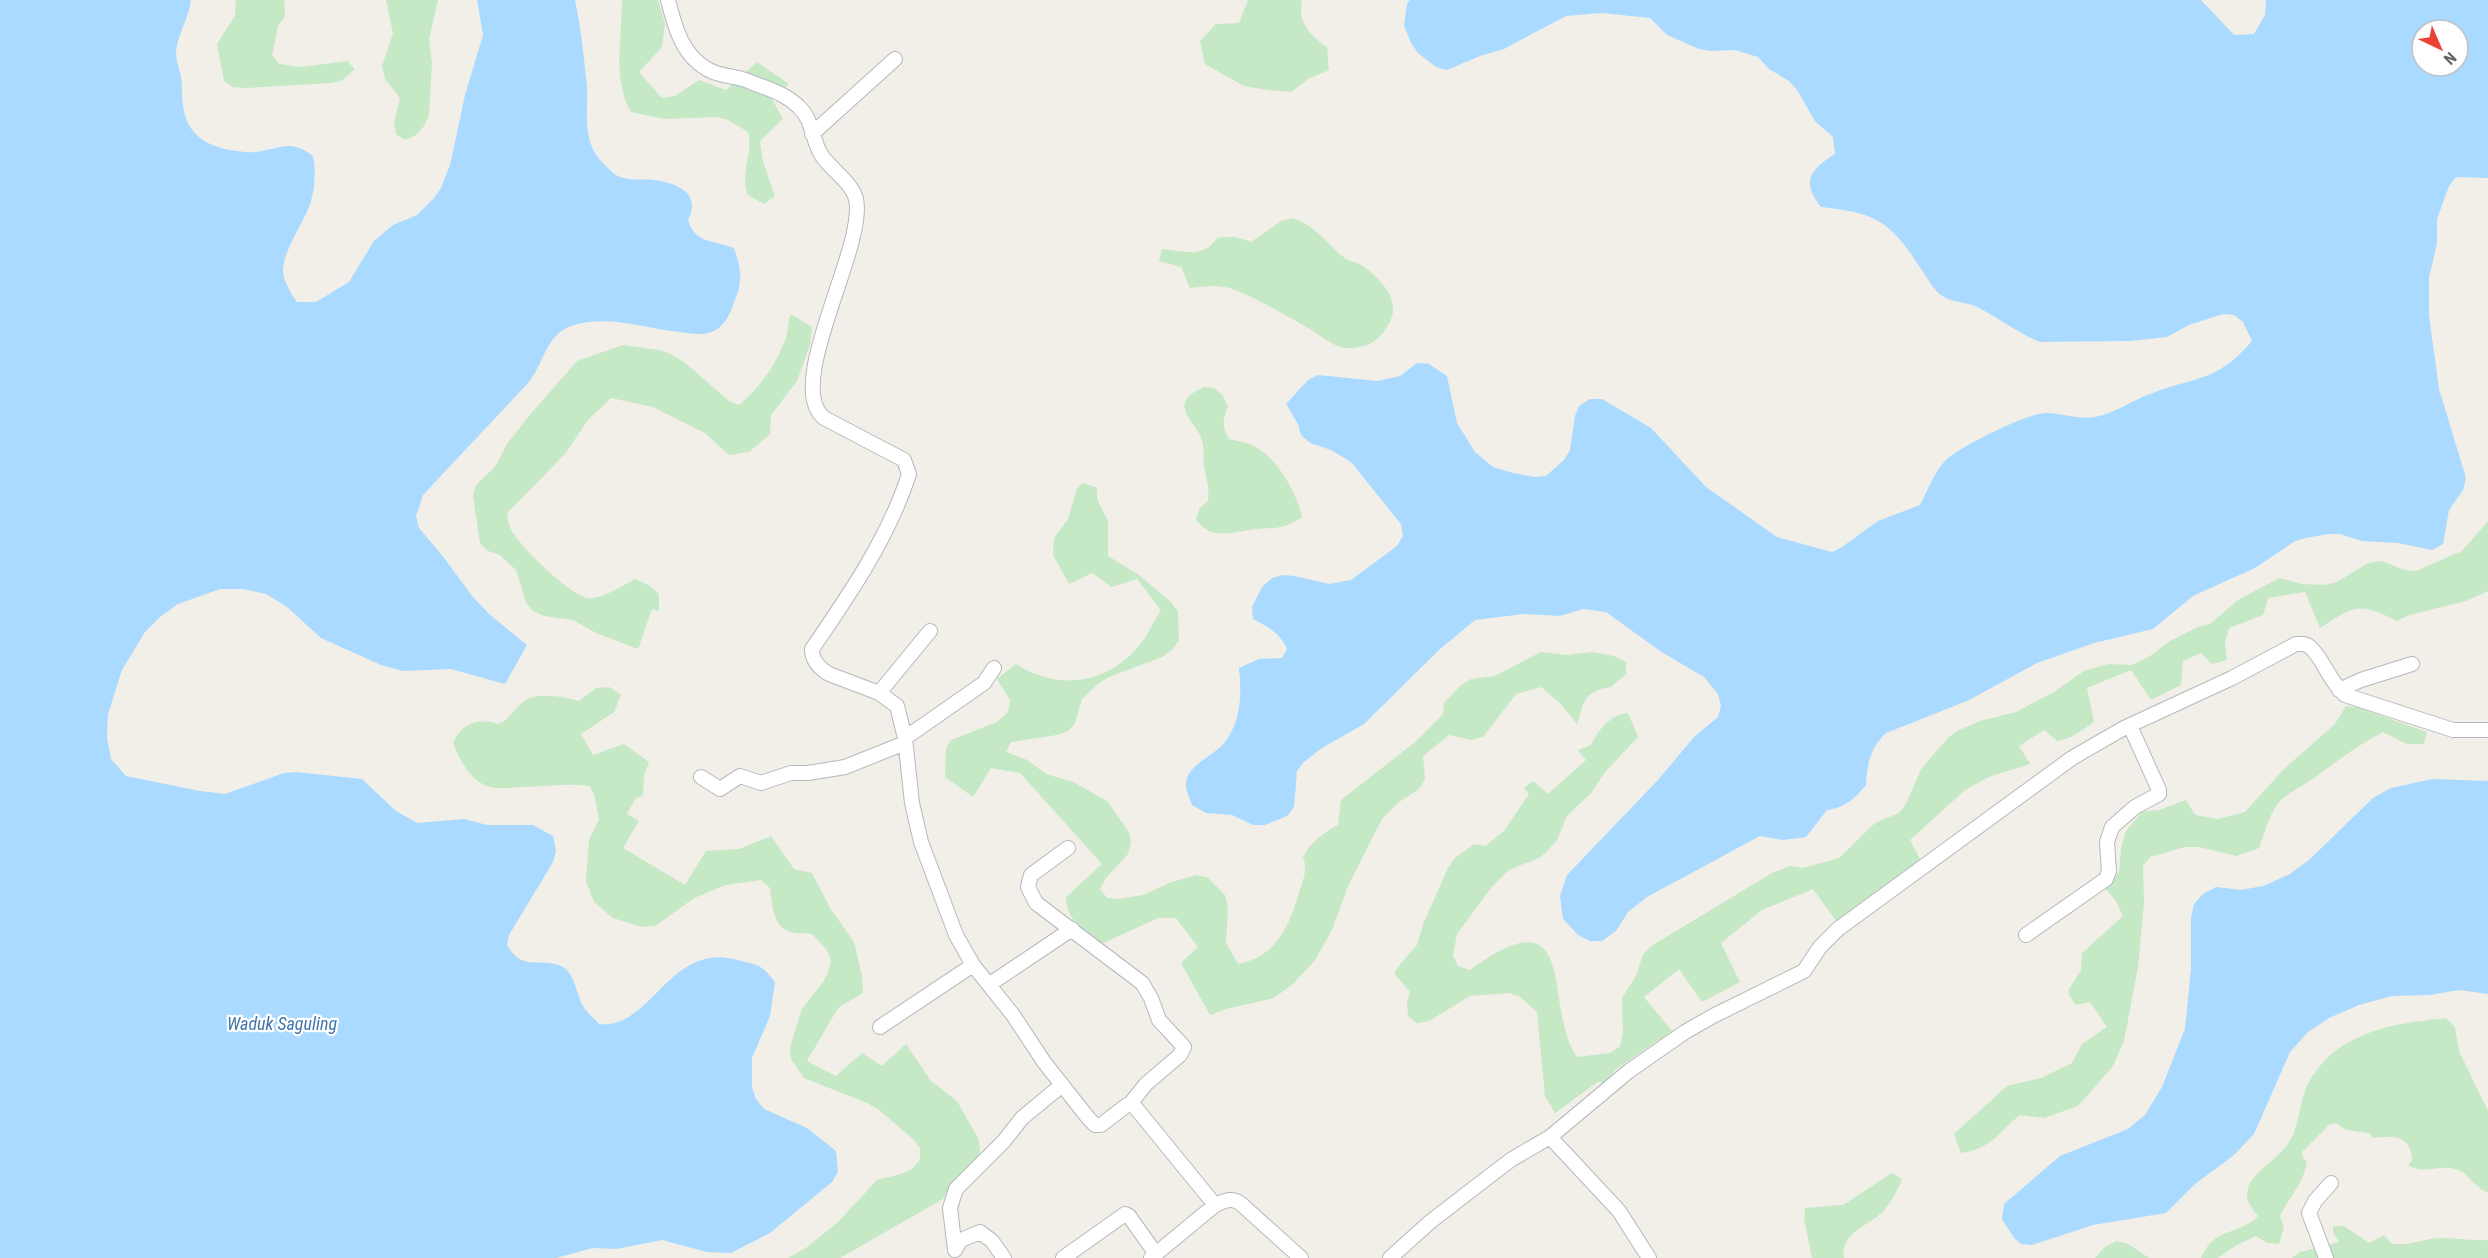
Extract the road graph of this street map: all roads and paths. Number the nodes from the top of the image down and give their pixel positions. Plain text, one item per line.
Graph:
1 (668, 0) edge
2 (895, 58) dead end
3 (812, 134) junction
4 (930, 631) dead end
5 (2412, 664) dead end
6 (994, 668) dead end
7 (2339, 690) junction
8 (879, 693) junction
9 (2130, 726) junction
10 (2488, 730) edge
11 (905, 740) junction
12 (701, 777) dead end
13 (1068, 849) dead end
14 (1072, 929) junction
15 (2026, 935) dead end
16 (973, 965) junction
17 (990, 984) junction
18 (880, 1027) dead end
19 (1062, 1085) junction
20 (1130, 1104) junction
21 (1550, 1137) junction
22 (2331, 1183) dead end
23 (1215, 1205) junction
24 (955, 1254) edge
25 (1154, 1256) edge
26 (1004, 1258) edge
27 (1063, 1258) edge
28 (1301, 1258) edge
29 (1390, 1258) edge
30 (1649, 1258) edge
31 (2326, 1258) edge

1 - 3 street
2 - 3 street
3 - 8 street
4 - 8 street
5 - 7 street
6 - 11 street
7 - 9 street
7 - 10 street
8 - 11 street
9 - 15 street
9 - 21 street
11 - 12 street
11 - 16 street
13 - 14 street
14 - 17 street
14 - 20 street
16 - 17 street
16 - 18 street
17 - 19 street
19 - 20 street
19 - 24 street
20 - 23 street
21 - 29 street
21 - 30 street
22 - 31 street
23 - 25 street
23 - 28 street
24 - 26 street
25 - 27 street

